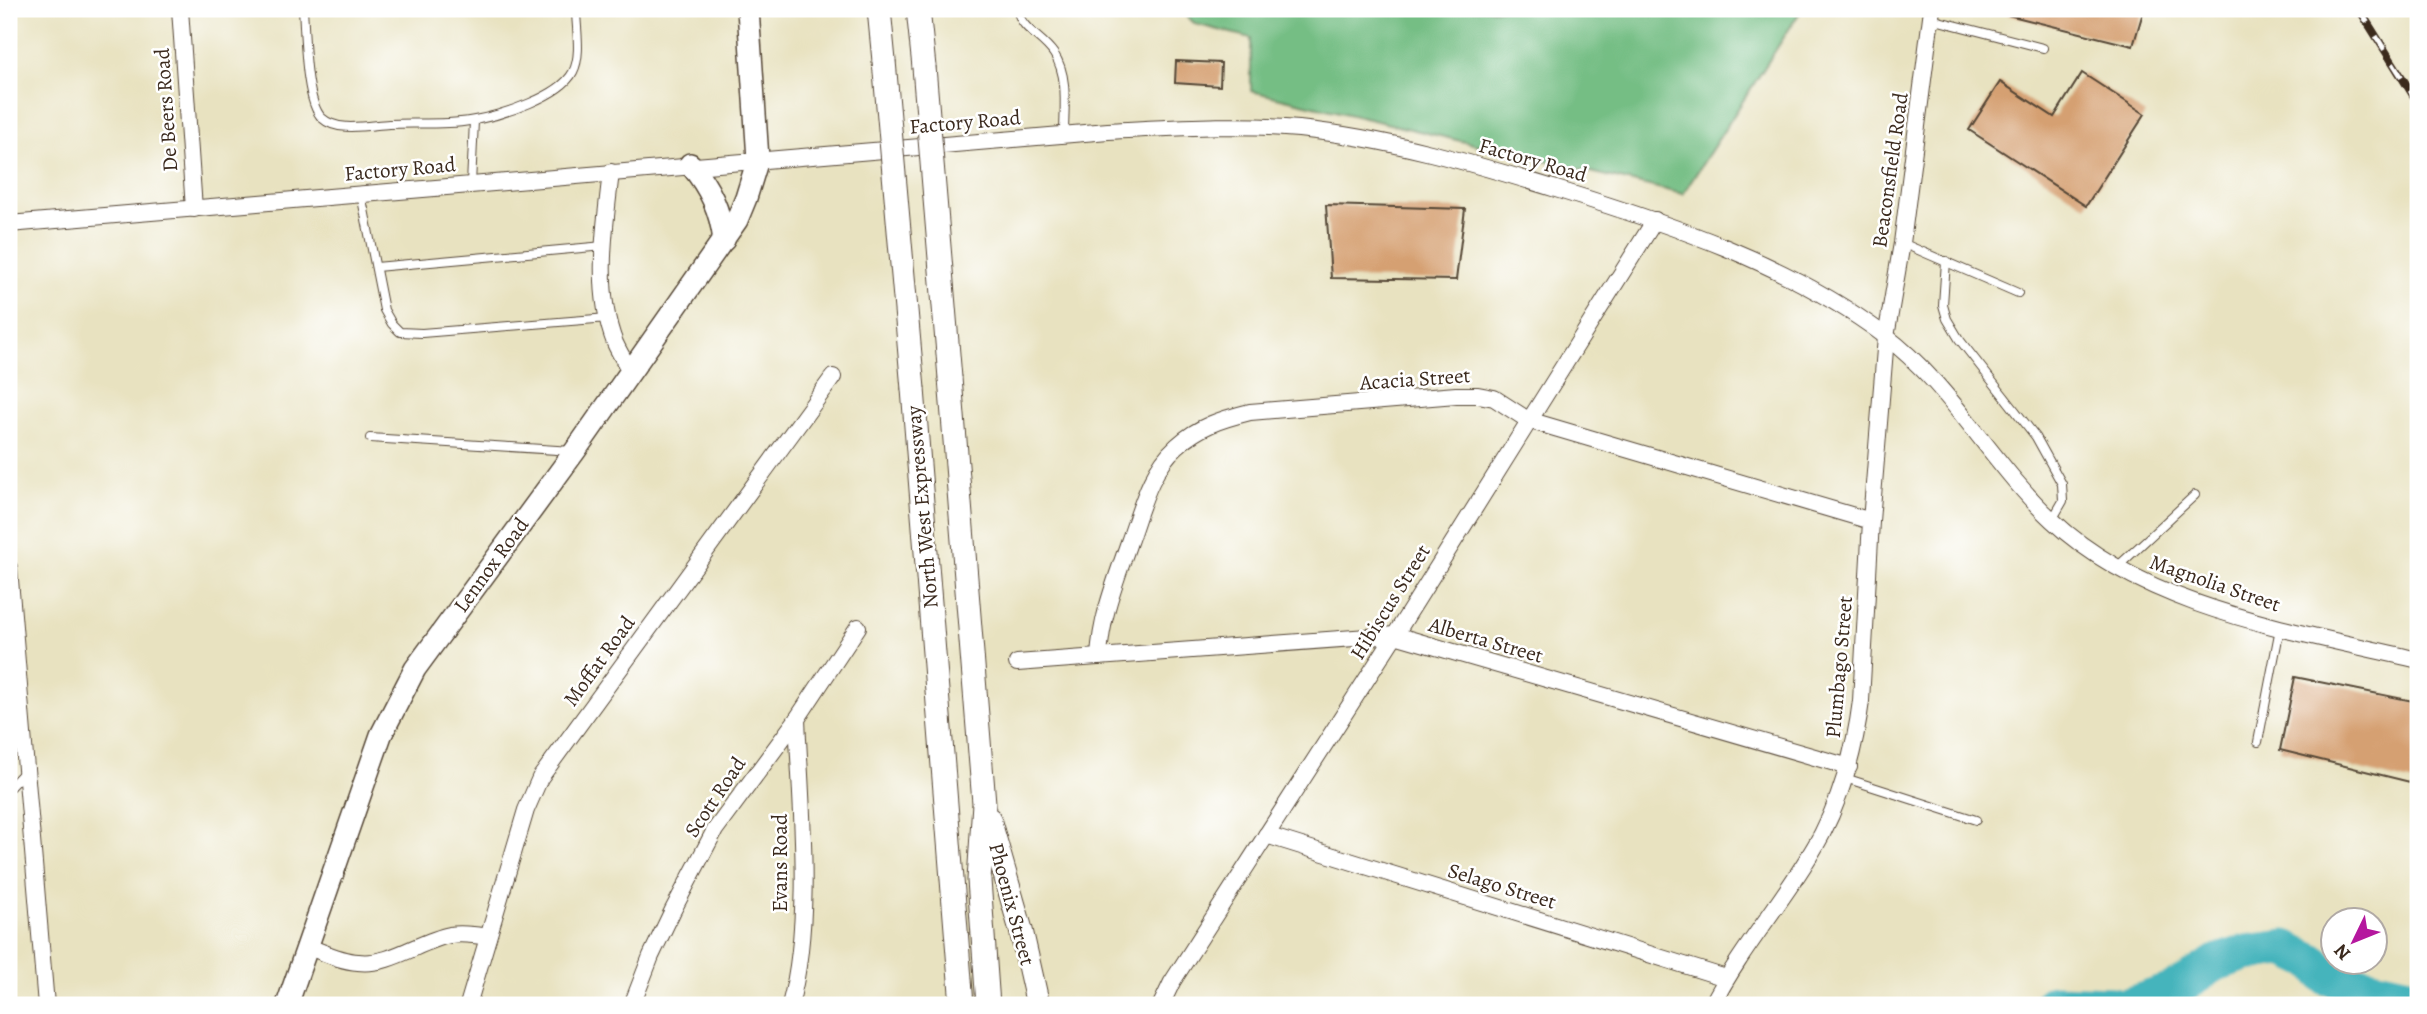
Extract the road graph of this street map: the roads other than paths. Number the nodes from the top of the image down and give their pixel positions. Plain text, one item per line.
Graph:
1 (180, 9) edge
2 (303, 9) edge
3 (576, 9) edge
4 (748, 9) edge
5 (879, 9) edge
6 (918, 9) edge
7 (1017, 9) edge
8 (1931, 14) edge
9 (2043, 48) dead end
10 (474, 121) junction
11 (1064, 135) junction
12 (758, 159) junction
13 (690, 164) junction
14 (611, 172) junction
15 (471, 184) junction
16 (361, 194) junction
17 (194, 209) junction
18 (1655, 220) junction
19 (9, 224) edge
20 (724, 240) junction
21 (1902, 243) junction
22 (604, 246) junction
23 (1945, 261) junction
24 (376, 267) junction
25 (2018, 293) dead end
26 (608, 318) junction
27 (1886, 337) junction
28 (630, 371) junction
29 (833, 377) dead end
30 (1528, 420) junction
31 (370, 438) dead end
32 (575, 451) junction
33 (2195, 495) dead end
34 (2052, 520) junction
35 (1871, 521) junction
36 (9, 568) edge
37 (2116, 568) junction
38 (858, 627) dead end
39 (2280, 628) junction
40 (1395, 635) junction
41 (1099, 657) junction
42 (2418, 660) edge
43 (1017, 663) dead end
44 (797, 719) junction
45 (2258, 742) dead end
46 (26, 770) junction
47 (1847, 772) junction
48 (9, 789) edge
49 (984, 803) junction
50 (1976, 820) dead end
51 (1266, 835) junction
52 (488, 937) junction
53 (306, 946) junction
54 (1726, 978) junction
55 (46, 1005) edge
56 (287, 1005) edge
57 (468, 1005) edge
58 (632, 1005) edge
59 (790, 1005) edge
60 (962, 1005) edge
61 (988, 1005) edge
62 (1038, 1005) edge
63 (1161, 1005) edge
64 (1712, 1005) edge

1 - 17 street, De Beers Road
2 - 10 lane
3 - 10 lane
4 - 12 street
5 - 60 main road, North West Expressway, bridge
6 - 49 main road, North West Expressway, bridge
7 - 11 lane
8 - 9 lane
8 - 21 street, Beaconsfield Road
10 - 15 lane
11 - 12 street, Factory Road
11 - 18 street, Factory Road
12 - 13 street, Factory Road
12 - 20 street, Lennox Road
13 - 14 street, Factory Road
13 - 20 street
14 - 15 street, Factory Road
14 - 22 street
15 - 16 street, Factory Road
16 - 17 street, Factory Road
16 - 24 lane
17 - 19 street, Factory Road
18 - 27 street, Factory Road
18 - 30 street, Hibiscus Street
20 - 28 street, Lennox Road
21 - 23 lane
21 - 27 street, Beaconsfield Road
22 - 24 lane
22 - 26 street
23 - 25 lane
23 - 34 lane
24 - 26 lane
26 - 28 street
27 - 34 street, Magnolia Street
27 - 35 street, Plumbago Street
28 - 32 street, Lennox Road
29 - 52 street, Moffat Road
30 - 35 street, Acacia Street
30 - 40 street, Hibiscus Street
30 - 41 street, Acacia Street
31 - 32 lane
32 - 53 street, Lennox Road
33 - 37 lane
34 - 37 street, Magnolia Street
35 - 47 street, Plumbago Street
36 - 46 street
37 - 39 street, Magnolia Street
38 - 44 street, Scott Road
39 - 42 street, Magnolia Street
39 - 45 lane
40 - 41 street, Alberta Street
40 - 47 street, Alberta Street
40 - 51 street, Hibiscus Street
41 - 43 street, Alberta Street
44 - 58 street, Scott Road
44 - 59 street, Evans Road
46 - 48 lane
46 - 55 street
47 - 50 lane
47 - 54 street, Plumbago Street
49 - 61 main road
49 - 62 main road, Phoenix Street
51 - 54 street, Selago Street
51 - 63 street, Hibiscus Street
52 - 53 street
52 - 57 street, Moffat Road
53 - 56 street, Lennox Road
54 - 64 street, Plumbago Street

